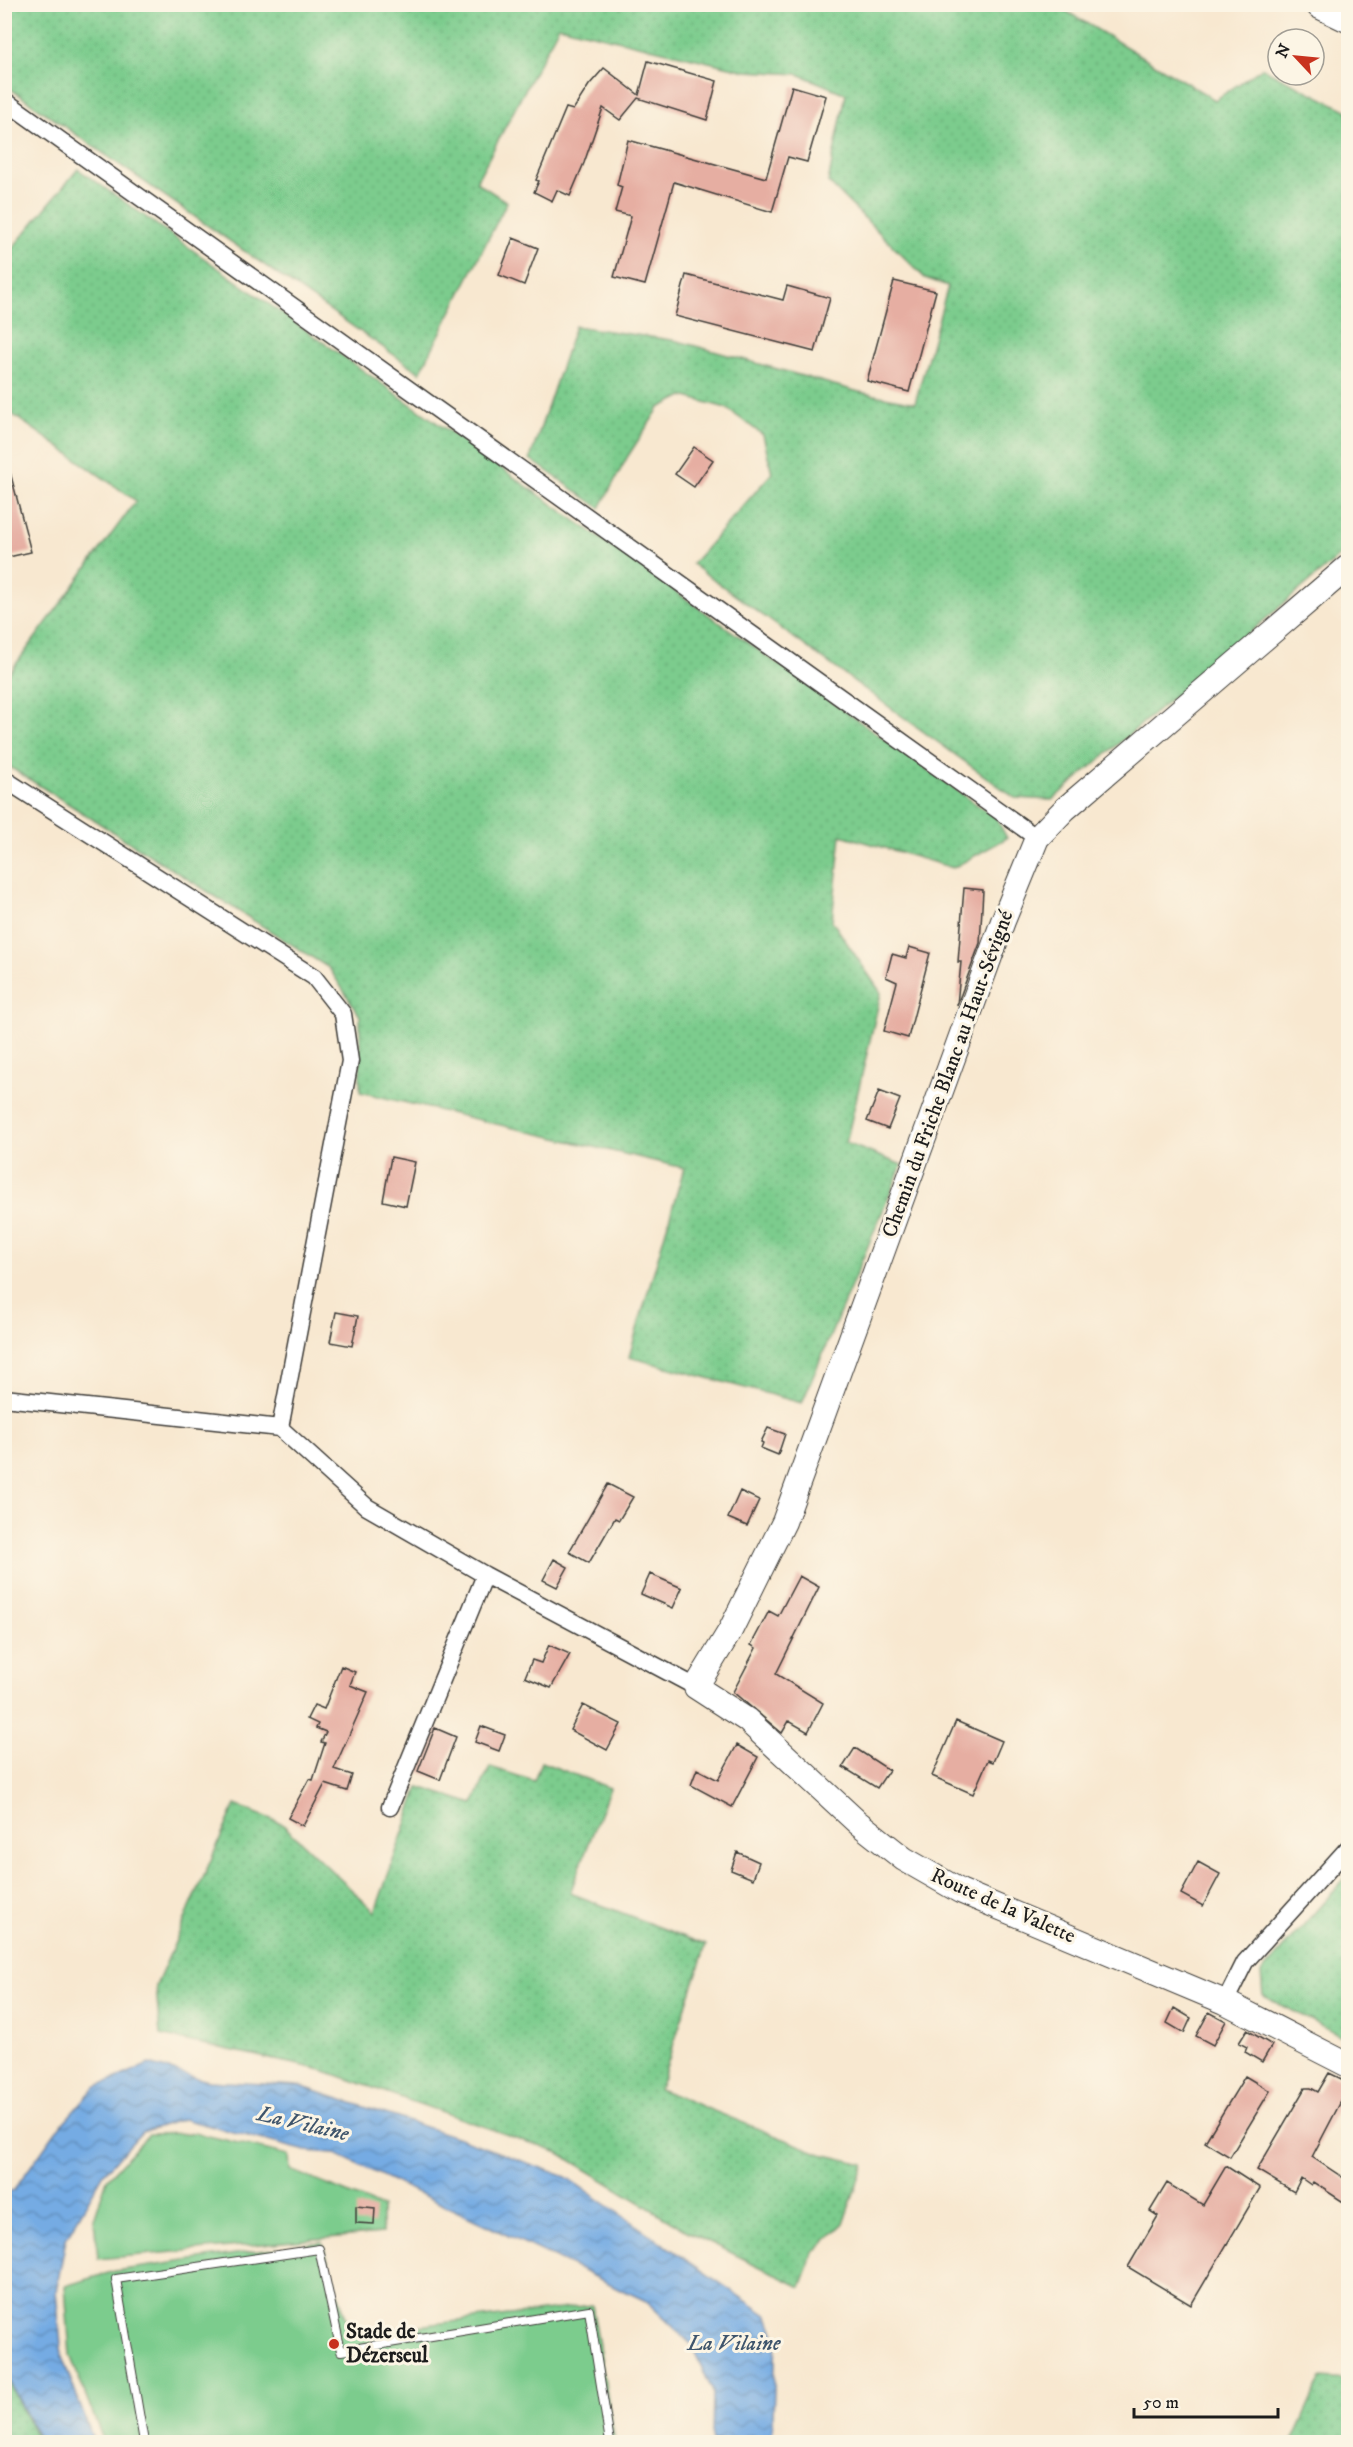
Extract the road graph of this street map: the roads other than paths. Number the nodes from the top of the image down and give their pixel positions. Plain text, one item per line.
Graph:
1 (1322, 4) edge
2 (1348, 17) edge
3 (4, 100) edge
4 (1348, 567) edge
5 (4, 779) edge
6 (1037, 838) junction
7 (4, 1398) edge
8 (280, 1428) junction
9 (484, 1575) junction
10 (696, 1687) junction
11 (390, 1807) dead end
12 (1348, 1848) edge
13 (1225, 2002) junction
14 (1348, 2065) edge
15 (144, 2442) edge
16 (610, 2442) edge

1 - 2 highway
3 - 6 street
4 - 6 street, Chemin du Friche Blanc au Haut-Sévigné
5 - 8 street
6 - 10 street, Chemin du Friche Blanc au Haut-Sévigné
7 - 8 street
8 - 9 street
9 - 10 street
9 - 11 street
10 - 13 street, Route de la Valette
12 - 13 street
13 - 14 street, Route de la Valette
15 - 16 lane

